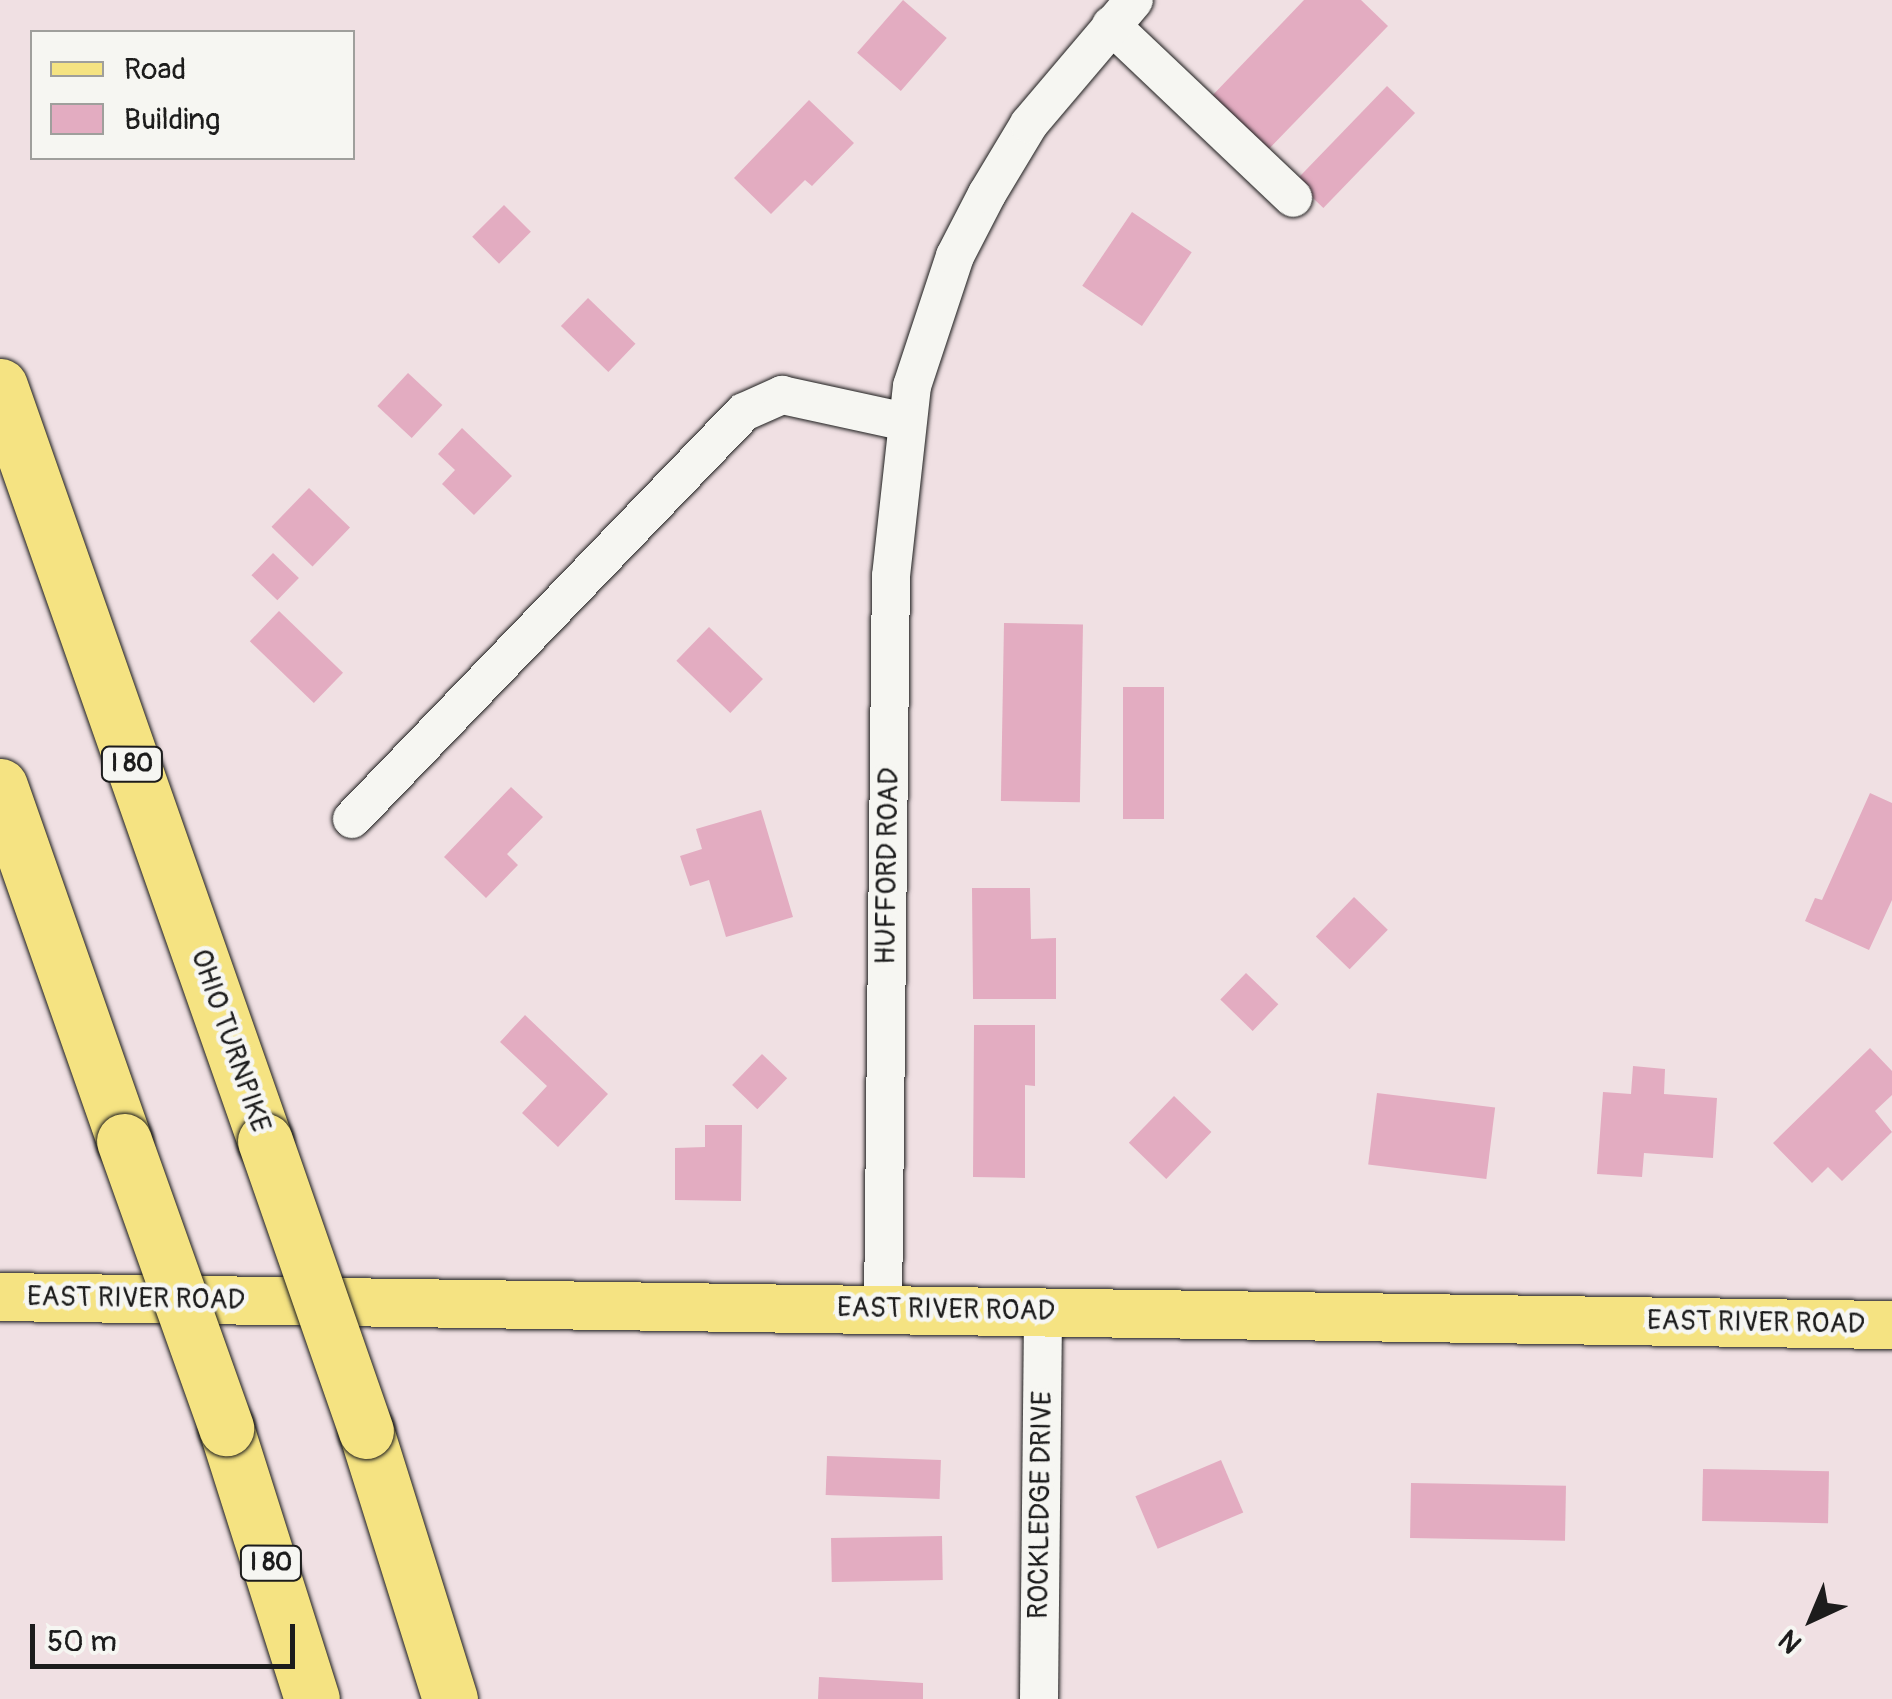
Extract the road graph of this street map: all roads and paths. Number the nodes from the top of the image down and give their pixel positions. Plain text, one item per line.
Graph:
1 (1123, 12) edge
2 (1293, 198) dead end
3 (0, 386) edge
4 (906, 422) junction
5 (0, 786) edge
6 (352, 820) dead end
7 (0, 1297) edge
8 (883, 1310) junction
9 (1043, 1311) junction
10 (1892, 1324) edge
11 (312, 1699) edge
12 (450, 1699) edge
13 (1039, 1699) edge

1 - 2 street
1 - 4 street, HUFFORD ROAD
3 - 12 highway, OHIO TURNPIKE / I 80, bridge
4 - 6 street
4 - 8 street, HUFFORD ROAD
5 - 11 highway, I 80, bridge
7 - 8 main road, EAST RIVER ROAD
8 - 9 main road, EAST RIVER ROAD
9 - 10 main road, EAST RIVER ROAD
9 - 13 street, ROCKLEDGE DRIVE

